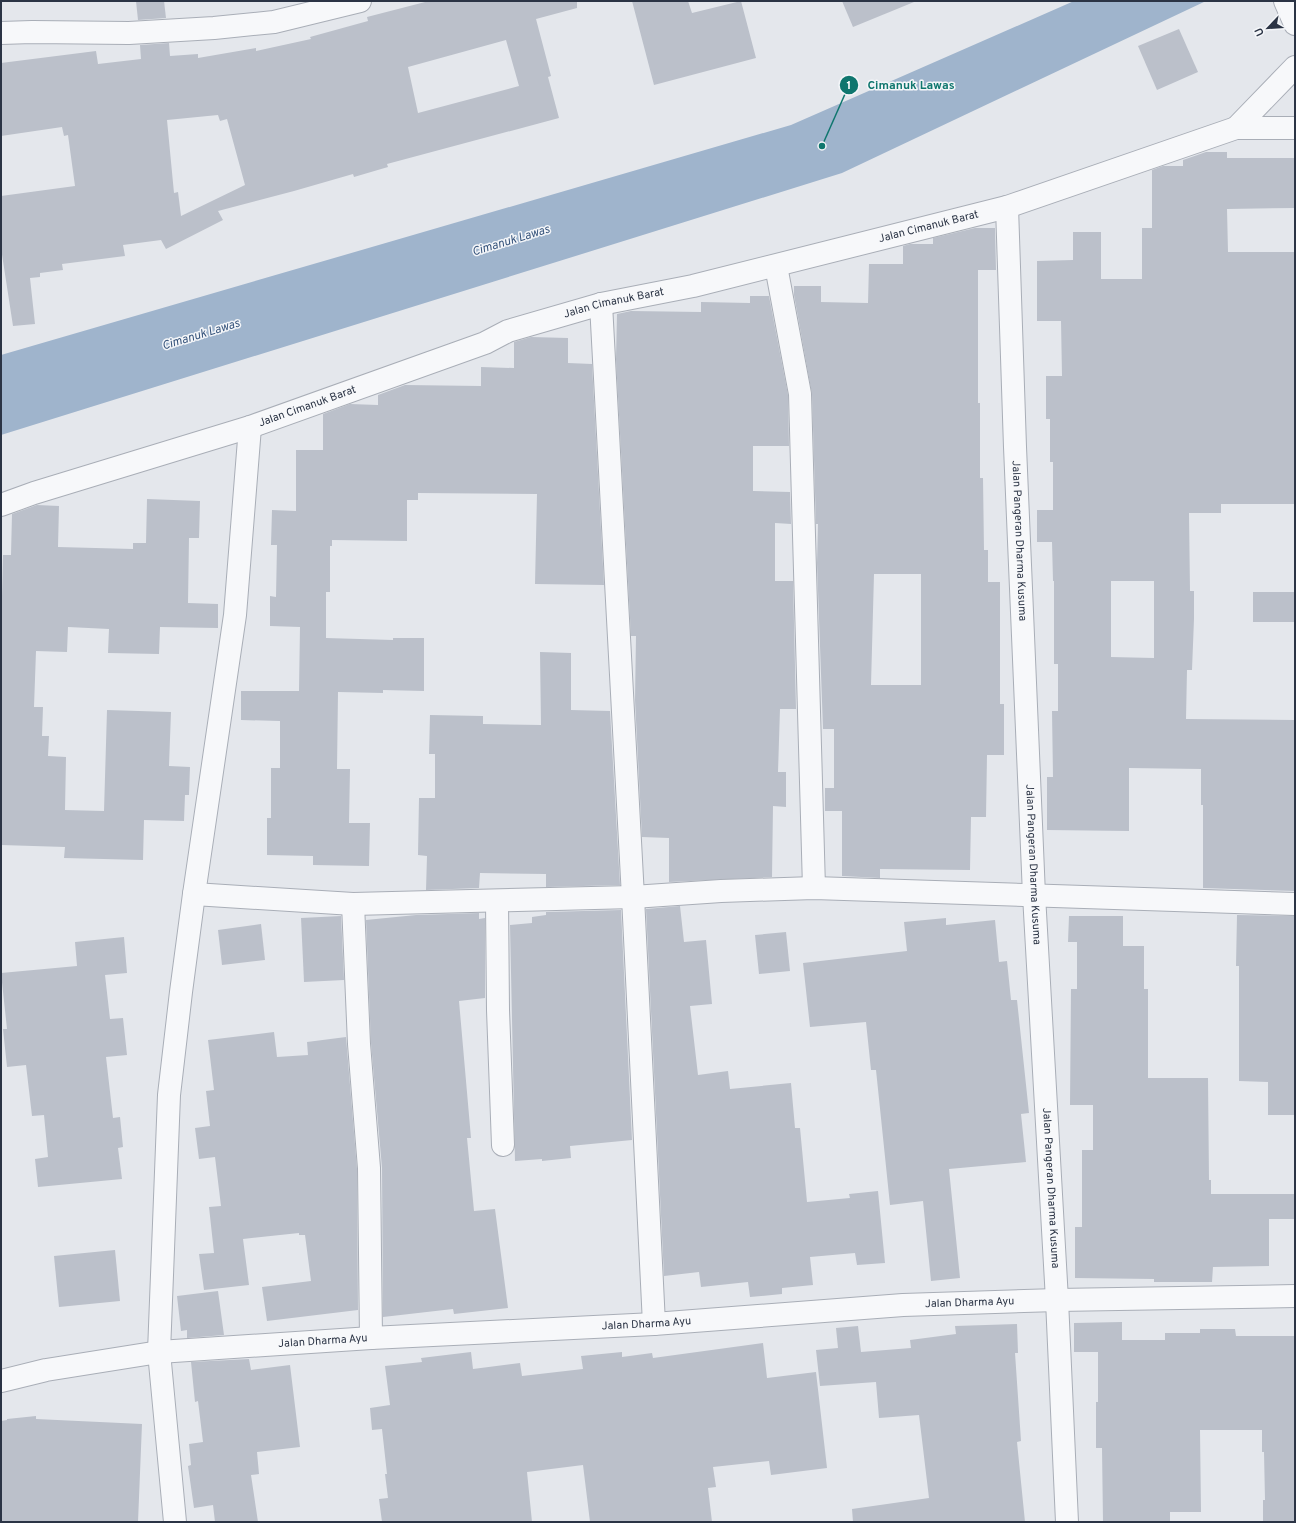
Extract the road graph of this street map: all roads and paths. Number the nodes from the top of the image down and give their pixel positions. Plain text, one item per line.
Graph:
1 (360, 1) edge
2 (1285, 1) edge
3 (1295, 24) edge
4 (1, 34) edge
5 (1295, 67) edge
6 (1236, 128) junction
7 (1295, 128) edge
8 (1007, 207) junction
9 (776, 266) junction
10 (601, 304) junction
11 (250, 427) junction
12 (1, 505) edge
13 (814, 888) junction
14 (194, 894) junction
15 (1034, 895) junction
16 (634, 896) junction
17 (497, 901) junction
18 (353, 904) junction
19 (1295, 904) edge
20 (503, 1145) dead end
21 (1295, 1296) edge
22 (1057, 1300) junction
23 (654, 1324) junction
24 (371, 1338) junction
25 (159, 1352) junction
26 (1, 1381) edge
27 (175, 1522) edge
28 (1067, 1522) edge

1 - 4 street
2 - 3 street
5 - 6 street
6 - 7 street
6 - 8 street, Jalan Cimanuk Barat
8 - 9 street, Jalan Cimanuk Barat
8 - 15 street, Jalan Pangeran Dharma Kusuma
9 - 10 street, Jalan Cimanuk Barat
9 - 13 street
10 - 11 street, Jalan Cimanuk Barat
10 - 16 street
11 - 12 street, Jalan Cimanuk Barat
11 - 14 street
13 - 15 street
13 - 16 street
14 - 18 street
14 - 25 street
15 - 19 street
15 - 22 street, Jalan Pangeran Dharma Kusuma
16 - 17 street
16 - 23 street
17 - 18 street
17 - 20 street
18 - 24 street
21 - 22 street, Jalan Dharma Ayu
22 - 23 street, Jalan Dharma Ayu
22 - 28 street, Jalan Pangeran Dharma Kusuma
23 - 24 street, Jalan Dharma Ayu
24 - 25 street, Jalan Dharma Ayu
25 - 26 street, Jalan Dharma Ayu
25 - 27 street

